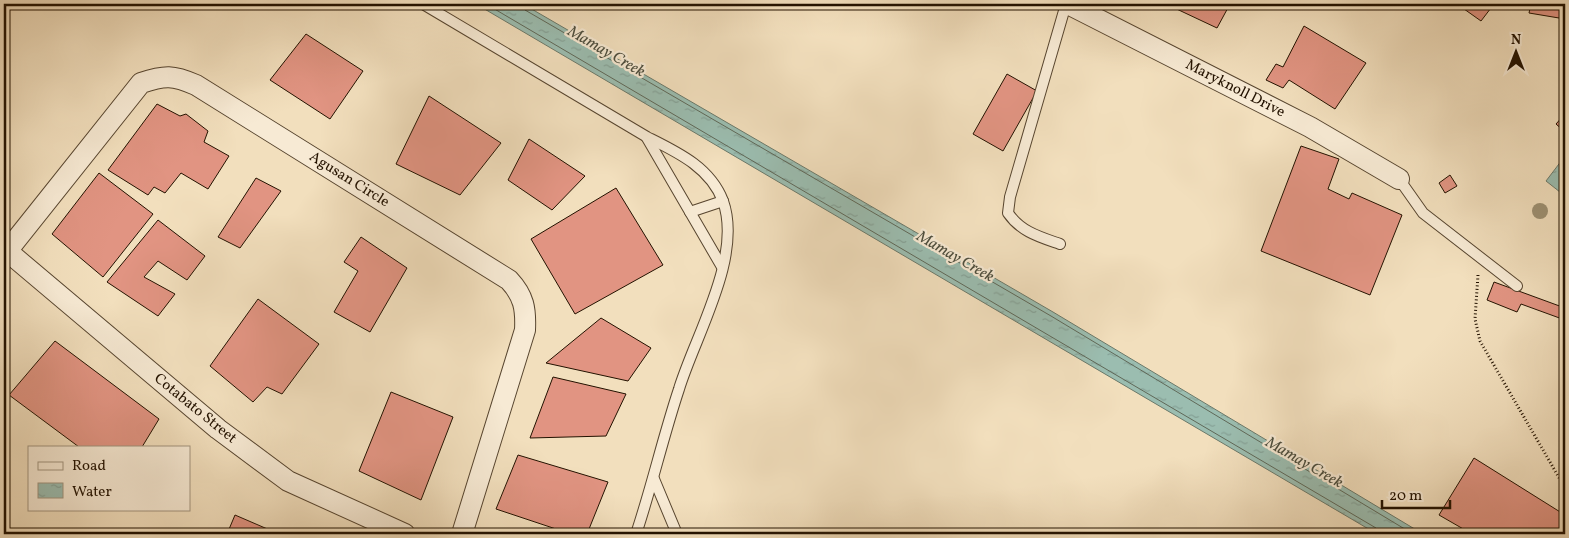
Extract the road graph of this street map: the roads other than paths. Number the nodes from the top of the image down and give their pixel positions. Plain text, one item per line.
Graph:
1 (423, 4) edge
2 (1070, 4) edge
3 (647, 137) junction
4 (1399, 179) joint
5 (723, 201) junction
6 (690, 212) junction
7 (1060, 244) dead end
8 (5, 253) edge
9 (722, 267) junction
10 (1517, 286) dead end
11 (654, 480) junction
12 (405, 534) edge
13 (462, 534) edge
14 (636, 534) edge
15 (652, 534) edge
16 (677, 534) edge

1 - 3 lane
2 - 4 street, Maryknoll Drive
2 - 7 lane
3 - 5 lane
3 - 6 lane
4 - 10 lane
5 - 6 lane
5 - 9 lane
6 - 9 lane
8 - 12 street, Cotabato Street
8 - 13 street, Agusan Circle
9 - 11 lane
11 - 14 lane
11 - 16 lane
14 - 15 lane

